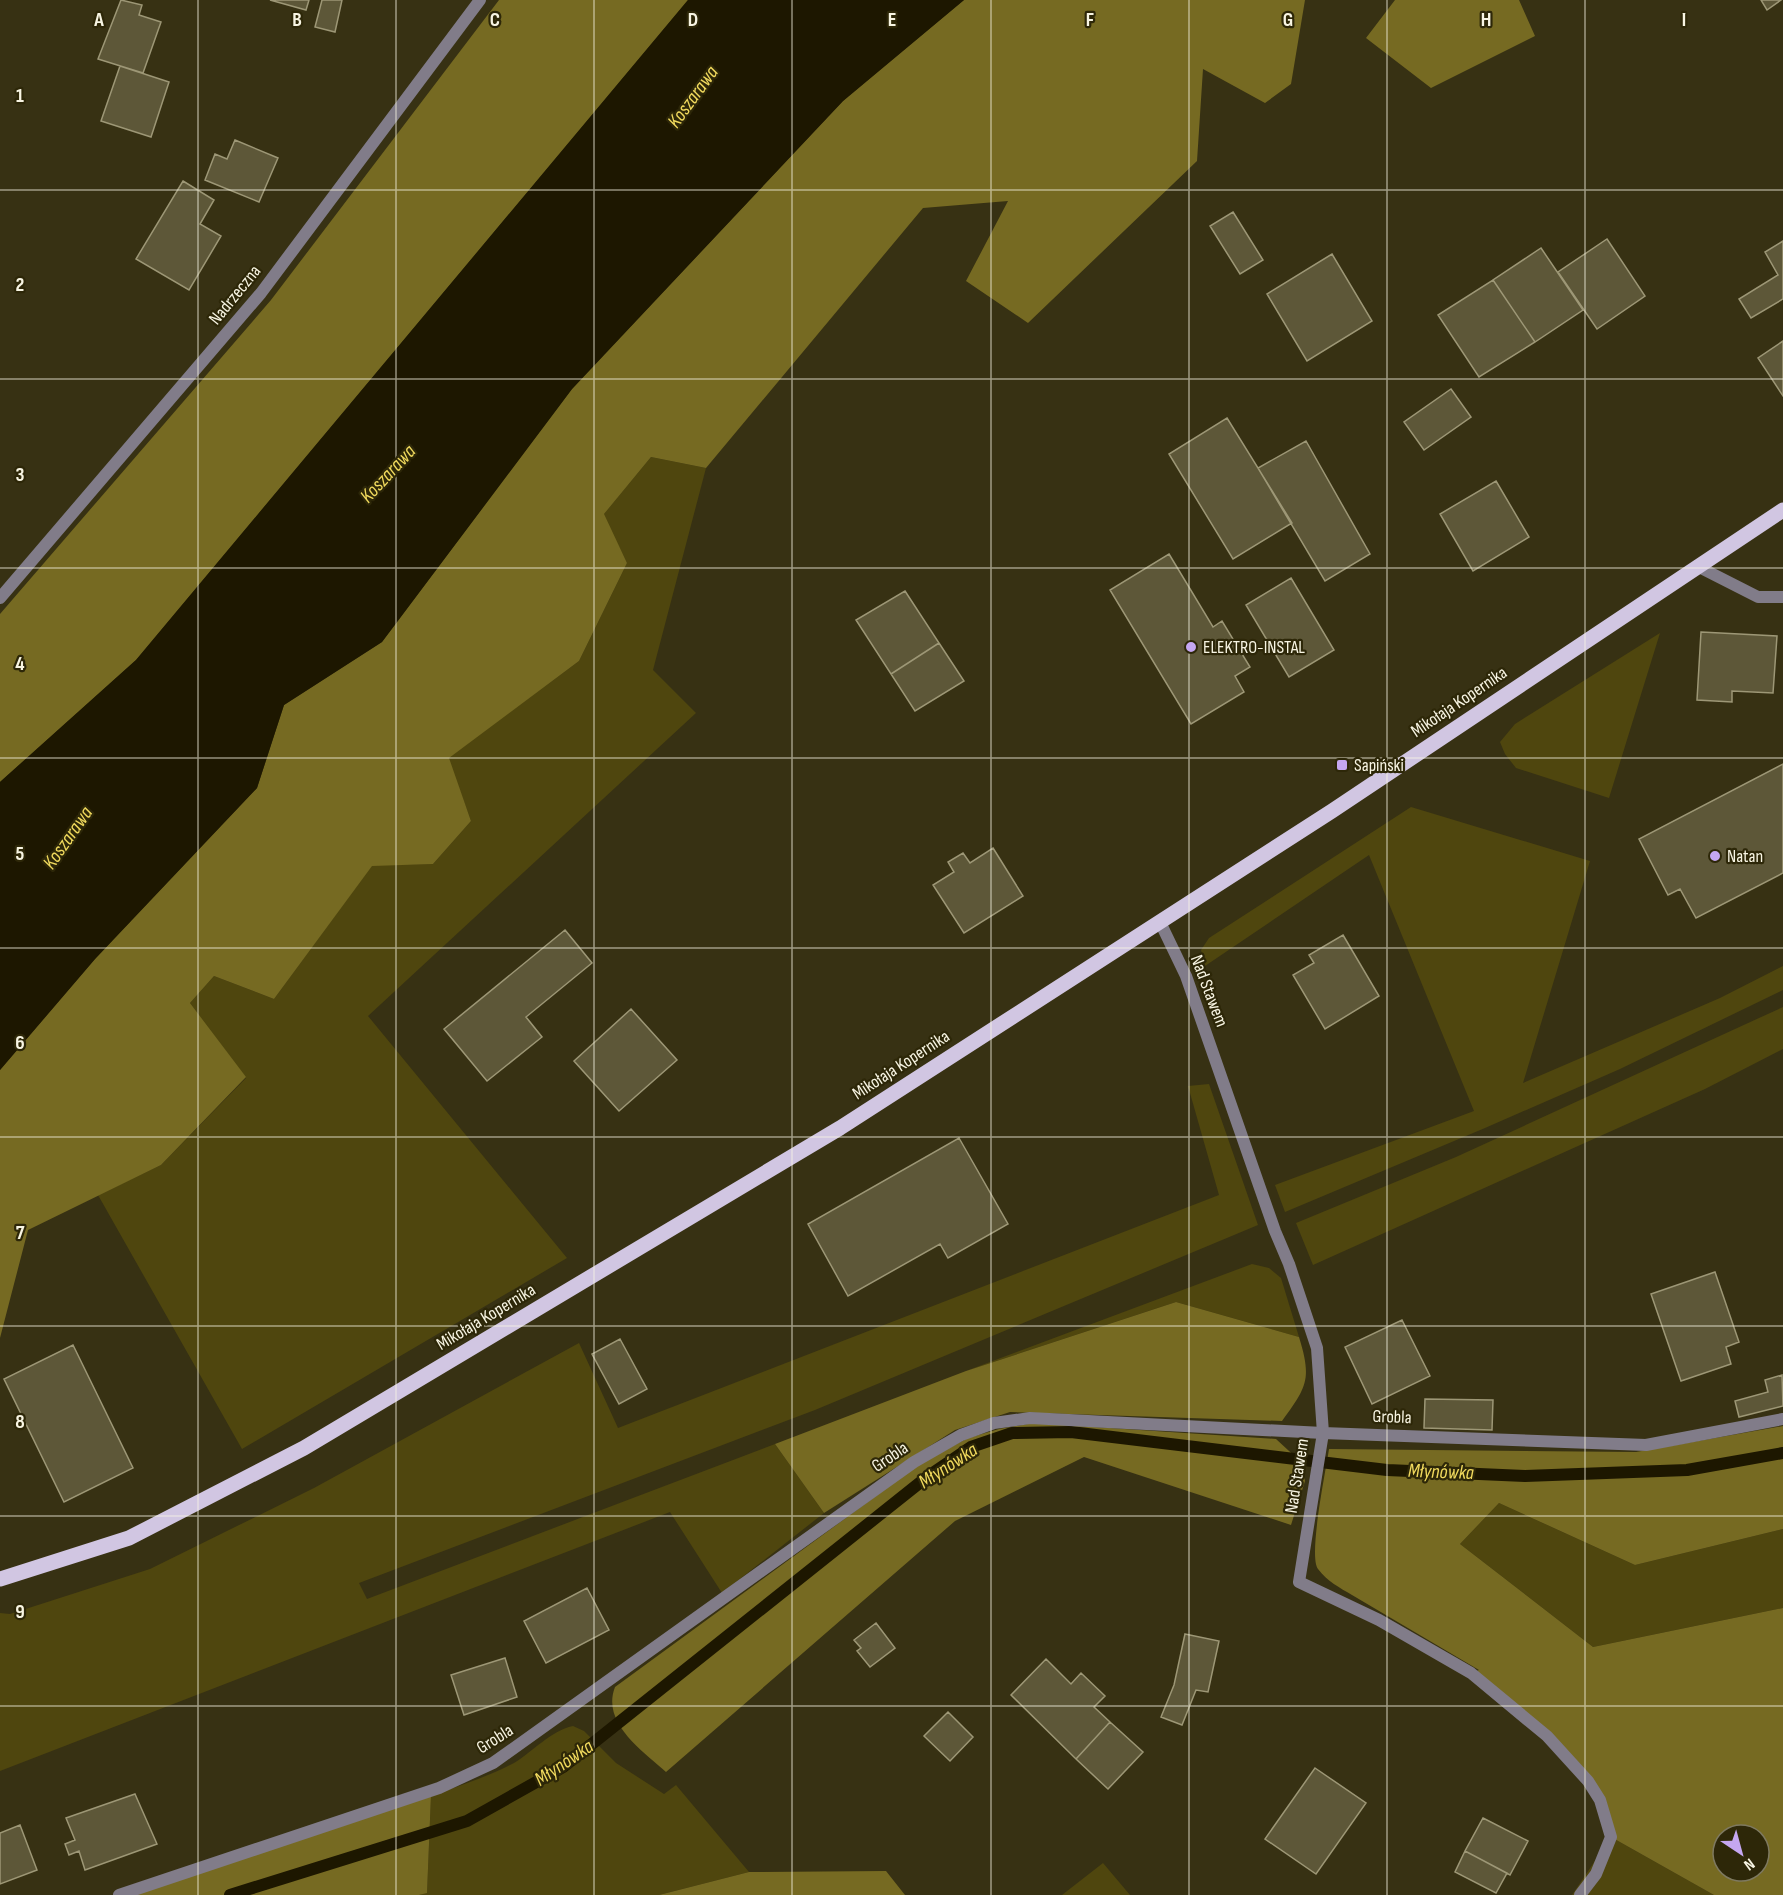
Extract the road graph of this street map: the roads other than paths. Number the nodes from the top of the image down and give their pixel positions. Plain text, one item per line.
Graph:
1 (480, 0) edge
2 (1783, 510) edge
3 (1697, 566) junction
4 (1783, 597) edge
5 (0, 598) edge
6 (1160, 922) junction
7 (1783, 1419) edge
8 (1323, 1433) junction
9 (0, 1579) edge
10 (119, 1895) edge
11 (1580, 1895) edge

1 - 5 street, Nadrzeczna
2 - 3 main road, Mikołaja Kopernika
3 - 4 street
3 - 6 main road, Mikołaja Kopernika
6 - 8 street, Nad Stawem
6 - 9 main road, Mikołaja Kopernika
7 - 8 street, Grobla
8 - 10 street, Grobla
8 - 11 street, Nad Stawem

